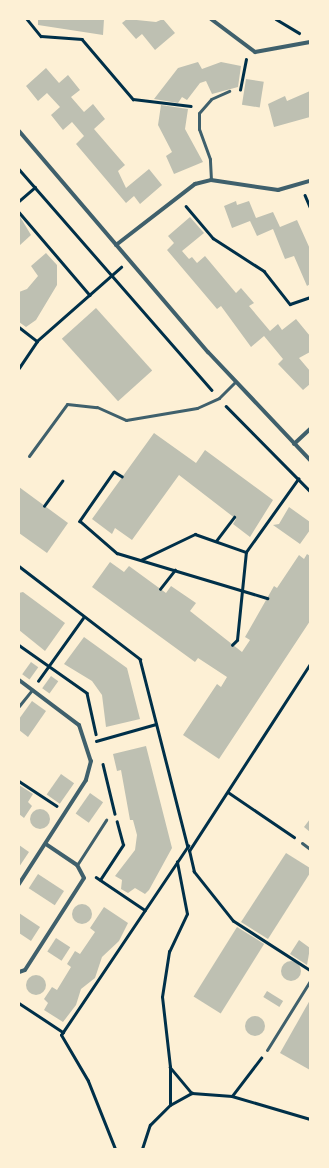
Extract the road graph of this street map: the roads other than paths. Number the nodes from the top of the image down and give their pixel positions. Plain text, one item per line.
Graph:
1 (211, 19) edge
2 (310, 42) edge
3 (229, 91) road end
4 (19, 131) edge
5 (211, 180) junction
6 (310, 181) edge
7 (116, 245) junction
8 (235, 382) junction
9 (310, 429) edge
10 (294, 444) junction
11 (29, 456) dead end
12 (310, 460) edge
13 (19, 680) edge
14 (32, 690) junction
15 (19, 706) edge
16 (106, 820) dead end
17 (302, 843) road end
18 (46, 844) junction
19 (310, 849) edge
20 (77, 865) junction
21 (19, 884) edge
22 (19, 972) edge
23 (310, 981) edge
24 (267, 1050) road end

1 - 2 street
3 - 5 lane
4 - 7 street
5 - 6 street
5 - 7 street
7 - 8 street
8 - 10 street
8 - 11 lane
9 - 10 street
10 - 12 street
13 - 14 street
14 - 15 lane
14 - 18 street
16 - 20 lane
17 - 19 lane
18 - 20 street
18 - 21 street
20 - 22 street
23 - 24 lane

